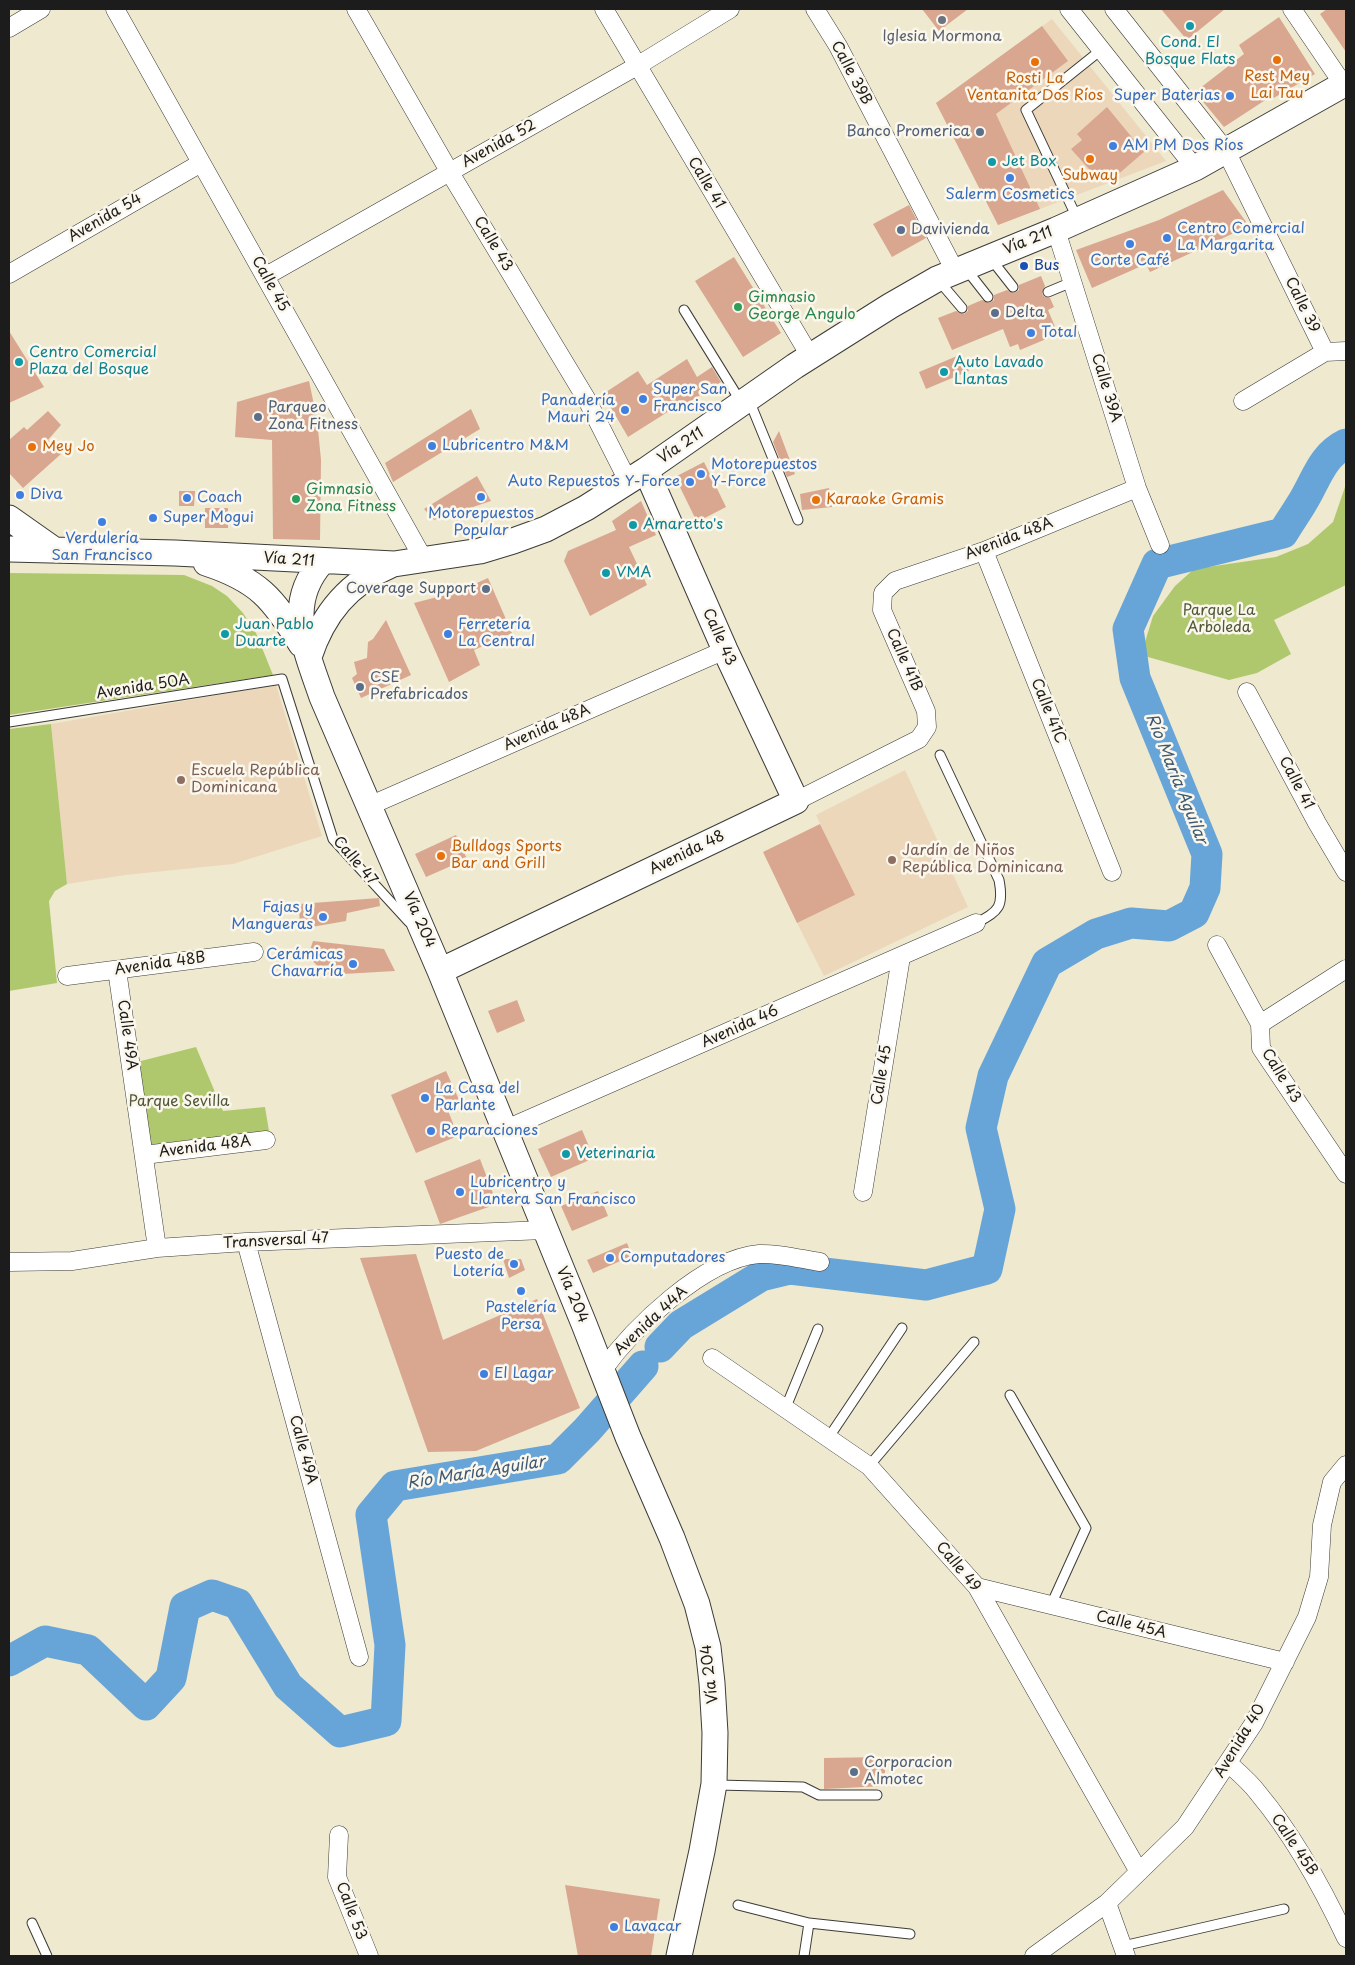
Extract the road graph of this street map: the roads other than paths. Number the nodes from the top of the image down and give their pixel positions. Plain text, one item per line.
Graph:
1 (41, 9) edge
2 (115, 9) edge
3 (356, 9) edge
4 (604, 9) edge
5 (730, 9) edge
6 (815, 9) edge
7 (1069, 9) edge
8 (1114, 9) edge
9 (1292, 9) edge
10 (9, 28) edge
11 (1101, 50) junction
12 (637, 66) junction
13 (1345, 84) edge
14 (1226, 151) junction
15 (201, 163) junction
16 (1195, 168) junction
17 (449, 171) junction
18 (1067, 225) junction
19 (989, 257) junction
20 (9, 271) edge
21 (952, 272) junction
22 (266, 276) junction
23 (1072, 282) junction
24 (1013, 287) dead end
25 (1048, 292) dead end
26 (988, 297) dead end
27 (962, 308) dead end
28 (684, 310) dead end
29 (1346, 351) edge
30 (1326, 352) junction
31 (810, 356) junction
32 (1243, 401) dead end
33 (745, 402) junction
34 (637, 476) junction
35 (1137, 488) junction
36 (9, 518) edge
37 (798, 520) dead end
38 (1160, 545) dead end
39 (11, 546) edge
40 (53, 549) junction
41 (984, 550) junction
42 (175, 553) junction
43 (424, 560) junction
44 (322, 562) junction
45 (394, 564) junction
46 (883, 592) joint
47 (725, 650) junction
48 (309, 657) junction
49 (282, 678) joint
50 (1247, 692) dead end
51 (9, 722) edge
52 (927, 727) joint
53 (940, 755) dead end
54 (796, 801) junction
55 (369, 806) junction
56 (1112, 872) dead end
57 (1346, 872) edge
58 (976, 923) joint
59 (428, 942) junction
60 (1217, 945) dead end
61 (254, 952) dead end
62 (901, 958) junction
63 (1346, 969) edge
64 (117, 970) junction
65 (440, 971) junction
66 (67, 976) dead end
67 (1260, 1024) junction
68 (504, 1130) junction
69 (266, 1140) dead end
70 (144, 1154) junction
71 (1346, 1174) edge
72 (863, 1192) dead end
73 (545, 1230) junction
74 (246, 1242) junction
75 (157, 1248) junction
76 (9, 1262) edge
77 (820, 1262) dead end
78 (902, 1328) dead end
79 (818, 1329) dead end
80 (974, 1342) dead end
81 (712, 1358) dead end
82 (605, 1377) junction
83 (1010, 1395) dead end
84 (786, 1407) junction
85 (829, 1437) junction
86 (1346, 1465) edge
87 (869, 1466) junction
88 (977, 1587) junction
89 (1051, 1605) junction
90 (359, 1658) dead end
91 (1285, 1662) junction
92 (1228, 1763) junction
93 (714, 1784) junction
94 (877, 1795) dead end
95 (339, 1835) dead end
96 (1139, 1872) junction
97 (1108, 1903) junction
98 (738, 1905) dead end
99 (1284, 1909) dead end
100 (32, 1922) dead end
101 (809, 1923) junction
102 (910, 1934) dead end
103 (1346, 1938) edge
104 (1125, 1951) edge
105 (683, 1955) edge
106 (47, 1956) edge
107 (369, 1956) edge
108 (804, 1956) edge
109 (1034, 1956) edge

1 - 10 street
2 - 15 street, Calle 45
3 - 17 street, Calle 43
4 - 12 street, Calle 41
5 - 12 street, Avenida 52
6 - 21 street, Calle 39B
7 - 11 street
8 - 14 street, Calle 39
9 - 13 street
11 - 16 street
11 - 18 lane
12 - 17 street, Avenida 52
12 - 31 street, Calle 41
13 - 14 main road, Vía 211
14 - 16 main road, Vía 211
14 - 30 street, Calle 39
15 - 20 street, Avenida 54
15 - 22 street, Calle 45
16 - 18 main road, Vía 211
17 - 22 street, Avenida 52
17 - 34 street, Calle 43
18 - 19 main road, Vía 211
18 - 23 street, Calle 39A
19 - 21 main road, Vía 211
19 - 24 lane
21 - 26 lane
21 - 27 lane
21 - 31 main road, Vía 211
22 - 43 street, Calle 45
23 - 25 lane
23 - 35 street, Calle 39A
28 - 33 lane
29 - 30 street
30 - 32 street
31 - 33 main road, Vía 211
33 - 34 main road, Vía 211
33 - 37 lane
34 - 43 main road, Vía 211
34 - 47 main road, Calle 43
35 - 38 street, Calle 39A
35 - 41 street, Avenida 48A
36 - 40 main road
39 - 40 main road, Vía 211
40 - 42 main road, Vía 211
41 - 46 street, Avenida 48A
41 - 56 street, Calle 41C
42 - 44 main road, Vía 211
42 - 48 main road
43 - 45 main road, Vía 211
44 - 45 main road, Vía 211
44 - 48 main road, Vía 204
45 - 48 main road
46 - 52 street, Calle 41B
47 - 54 main road, Calle 43
47 - 55 street, Avenida 48A
48 - 55 main road, Vía 204
49 - 51 lane, Avenida 50A
49 - 59 lane, Calle 47
50 - 57 street, Calle 41
52 - 54 street, Avenida 48
53 - 58 lane
54 - 65 main road, Avenida 48
55 - 59 main road, Vía 204
58 - 62 street, Avenida 46
59 - 65 main road, Vía 204
60 - 67 street, Calle 43
61 - 64 street, Avenida 48B
62 - 68 street, Avenida 46
62 - 72 street, Calle 45
63 - 67 street
64 - 66 street, Avenida 48B
64 - 70 street, Calle 49A
65 - 68 main road, Vía 204
67 - 71 street, Calle 43
68 - 73 main road, Vía 204
69 - 70 street, Avenida 48A
70 - 75 street, Calle 49A
73 - 74 street, Transversal 47
73 - 82 main road, Vía 204
74 - 75 street, Transversal 47
74 - 90 street, Calle 49A
75 - 76 street, Transversal 47
77 - 82 street, Avenida 44A
78 - 85 lane
79 - 84 lane
80 - 87 lane
81 - 84 street, Calle 49
82 - 93 main road, Vía 204
83 - 89 lane
84 - 85 street, Calle 49
85 - 87 street, Calle 49
86 - 91 street, Avenida 40
87 - 88 street, Calle 49
88 - 89 street, Calle 45A
88 - 96 street, Calle 49
89 - 91 street, Calle 45A
91 - 92 street, Avenida 40
92 - 96 street, Avenida 40
92 - 103 street, Calle 45B
93 - 94 lane
93 - 105 main road, Vía 204
95 - 107 street, Calle 53
96 - 97 street, Avenida 40
97 - 104 street
97 - 109 street, Avenida 40
98 - 101 lane
99 - 104 lane
100 - 106 lane
101 - 102 lane
101 - 108 lane

